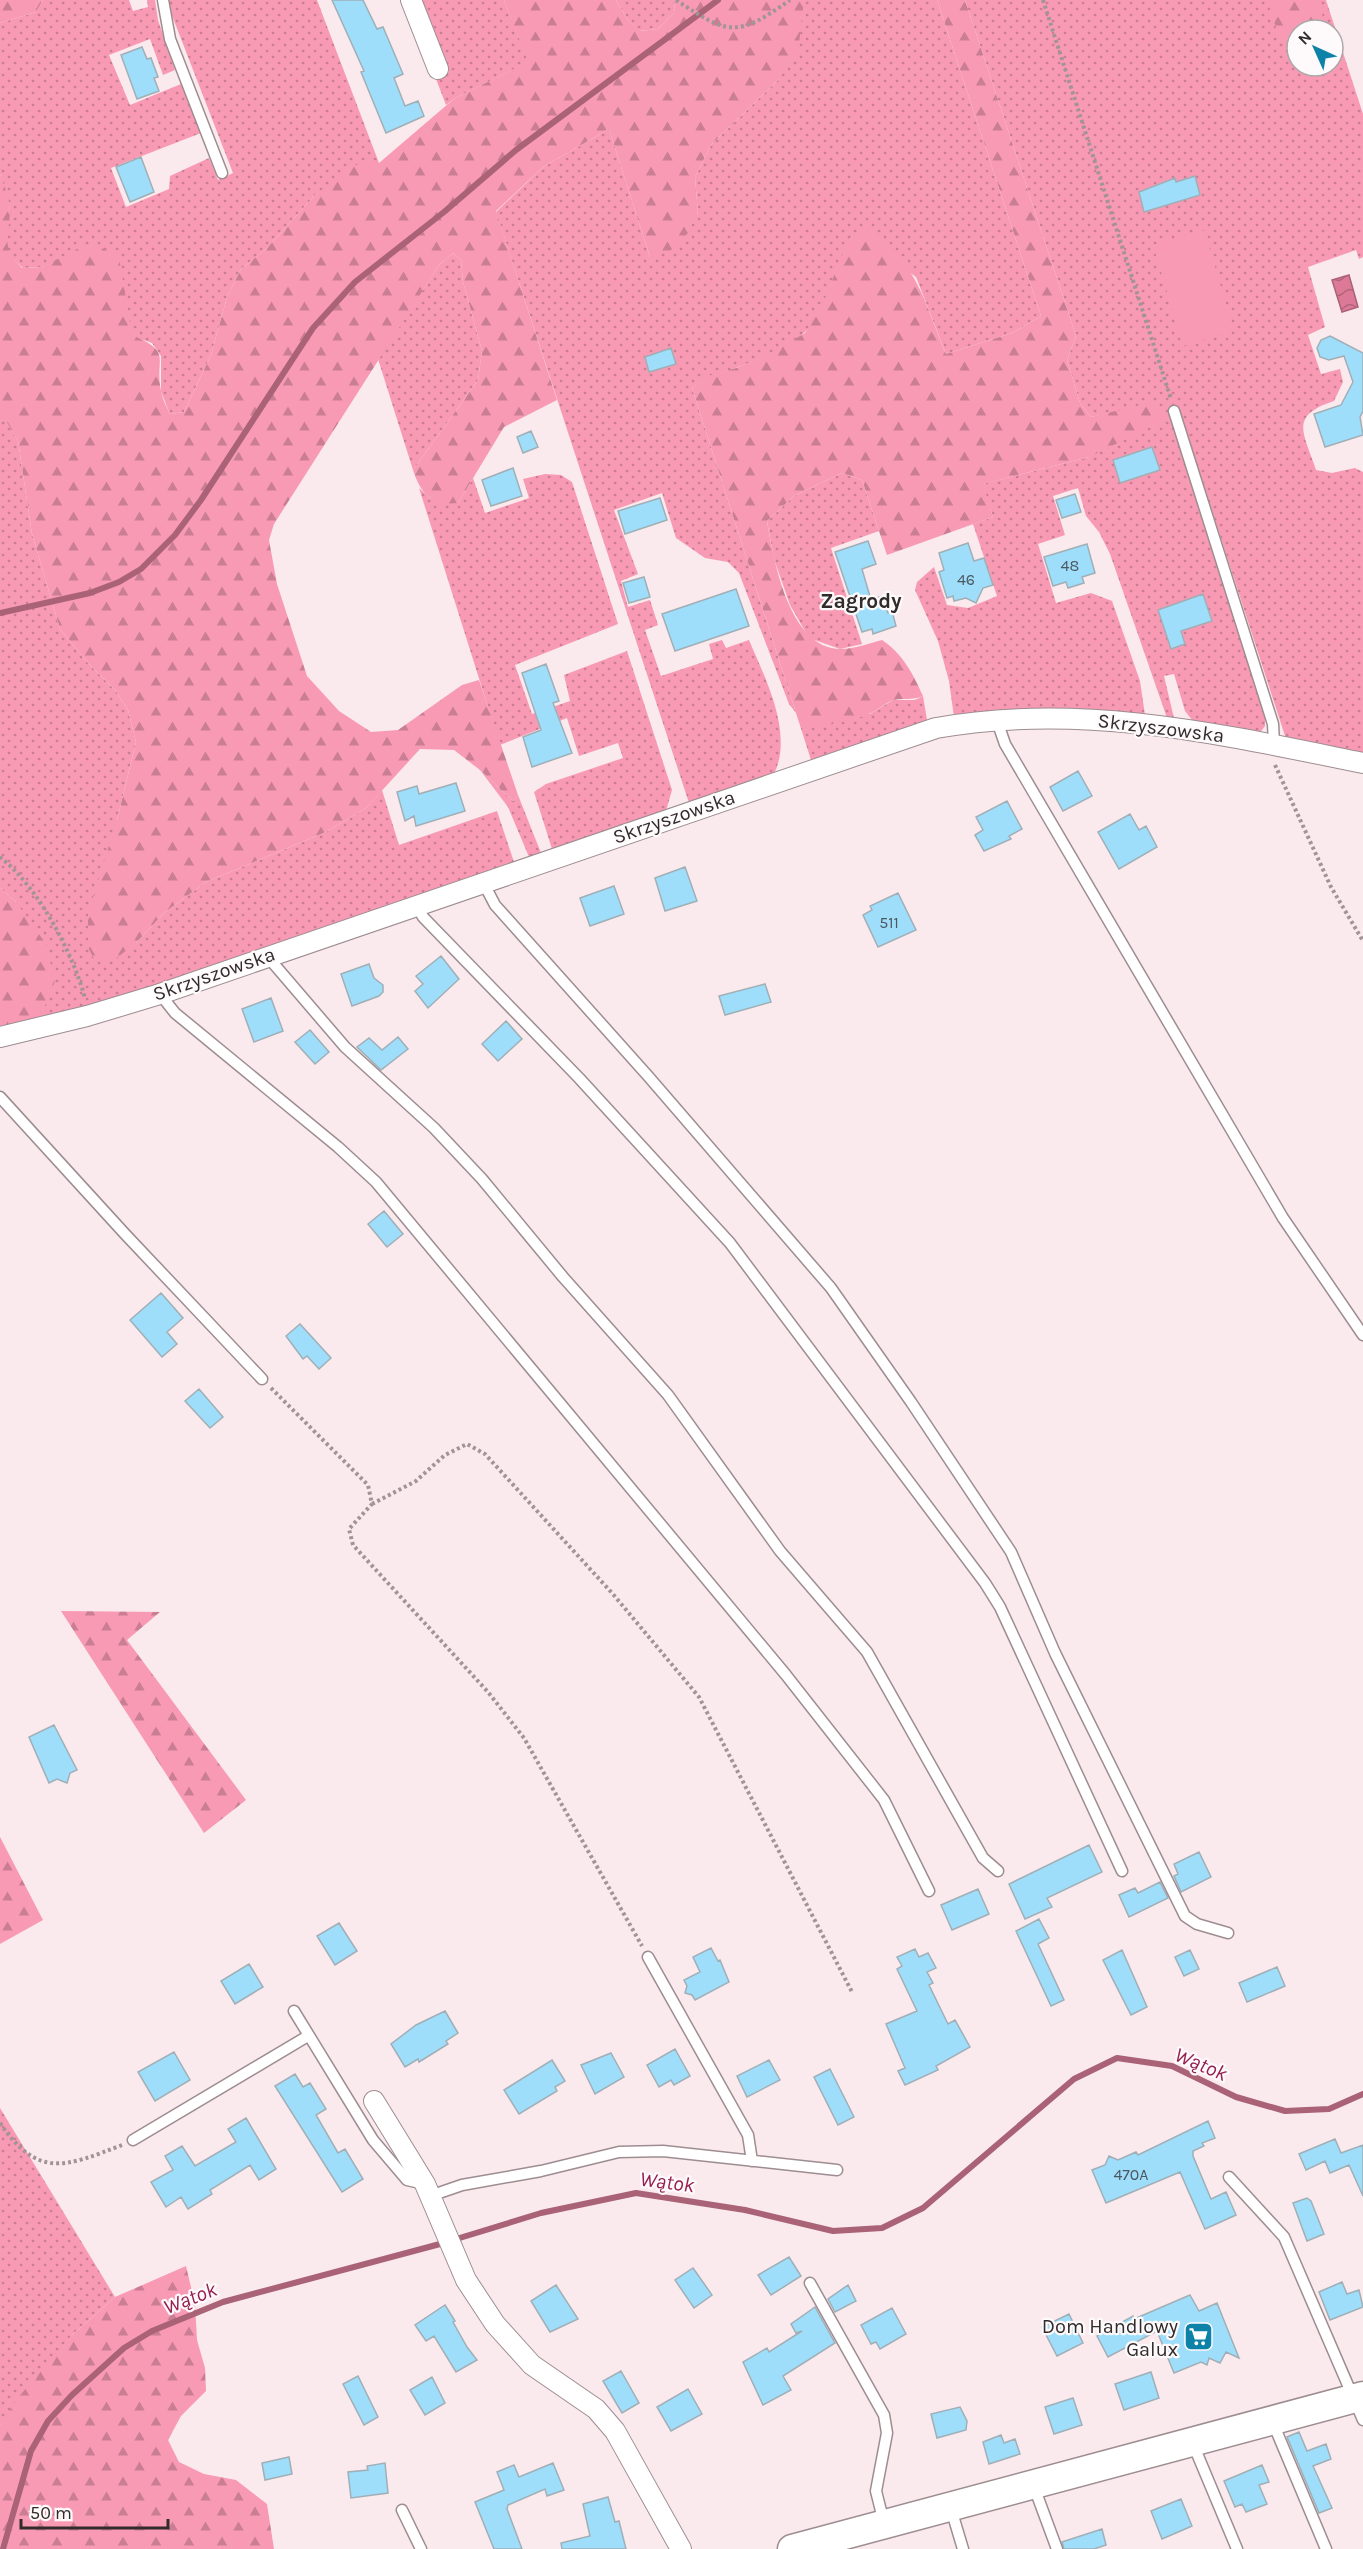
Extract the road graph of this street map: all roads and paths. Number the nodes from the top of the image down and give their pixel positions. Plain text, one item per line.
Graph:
1 (163, 0) edge
2 (411, 0) edge
3 (676, 0) edge
4 (790, 0) edge
5 (1043, 0) edge
6 (438, 69) dead end
7 (222, 173) dead end
8 (1174, 411) joint
9 (996, 718) junction
10 (1273, 744) junction
11 (1363, 763) edge
12 (0, 857) edge
13 (483, 882) junction
14 (416, 905) junction
15 (1363, 941) edge
16 (267, 956) junction
17 (160, 994) junction
18 (87, 1016) junction
19 (0, 1037) edge
20 (0, 1097) edge
21 (1363, 1335) edge
22 (262, 1379) joint
23 (372, 1504) junction
24 (998, 1871) dead end
25 (1122, 1871) dead end
26 (929, 1891) dead end
27 (1228, 1932) dead end
28 (648, 1957) joint
29 (852, 1992) dead end
30 (294, 2011) dead end
31 (308, 2036) junction
32 (374, 2101) dead end
33 (0, 2123) edge
34 (133, 2140) joint
35 (752, 2161) junction
36 (837, 2170) dead end
37 (1229, 2177) dead end
38 (428, 2190) junction
39 (810, 2283) dead end
40 (1360, 2405) edge
41 (1271, 2420) junction
42 (1192, 2441) junction
43 (1033, 2483) junction
44 (950, 2505) junction
45 (402, 2510) dead end
46 (884, 2523) junction
47 (421, 2549) edge
48 (681, 2549) edge
49 (792, 2549) edge
50 (963, 2549) edge
51 (1057, 2549) edge
52 (1237, 2549) edge
53 (1326, 2549) edge

1 - 7 lane
2 - 6 street
3 - 4 path
5 - 8 path
8 - 10 lane
9 - 10 street, Skrzyszowska
9 - 13 street, Skrzyszowska
9 - 21 lane
10 - 11 street, Skrzyszowska
10 - 15 path
12 - 18 path
13 - 14 street, Skrzyszowska
13 - 27 lane
14 - 16 street, Skrzyszowska
14 - 25 lane
16 - 17 street, Skrzyszowska
16 - 24 lane
17 - 18 street, Skrzyszowska
17 - 26 lane
18 - 19 street, Skrzyszowska
20 - 22 lane
22 - 23 path
23 - 28 path
23 - 29 path
28 - 35 lane
30 - 31 lane
31 - 34 lane
31 - 38 lane
32 - 38 street
33 - 34 path
35 - 36 lane
35 - 38 lane
37 - 40 lane
38 - 48 street
39 - 46 lane
40 - 41 street
41 - 42 street
41 - 53 lane
42 - 43 street
42 - 52 lane
43 - 44 street
43 - 51 lane
44 - 46 street
44 - 50 lane
45 - 47 lane
46 - 49 street

